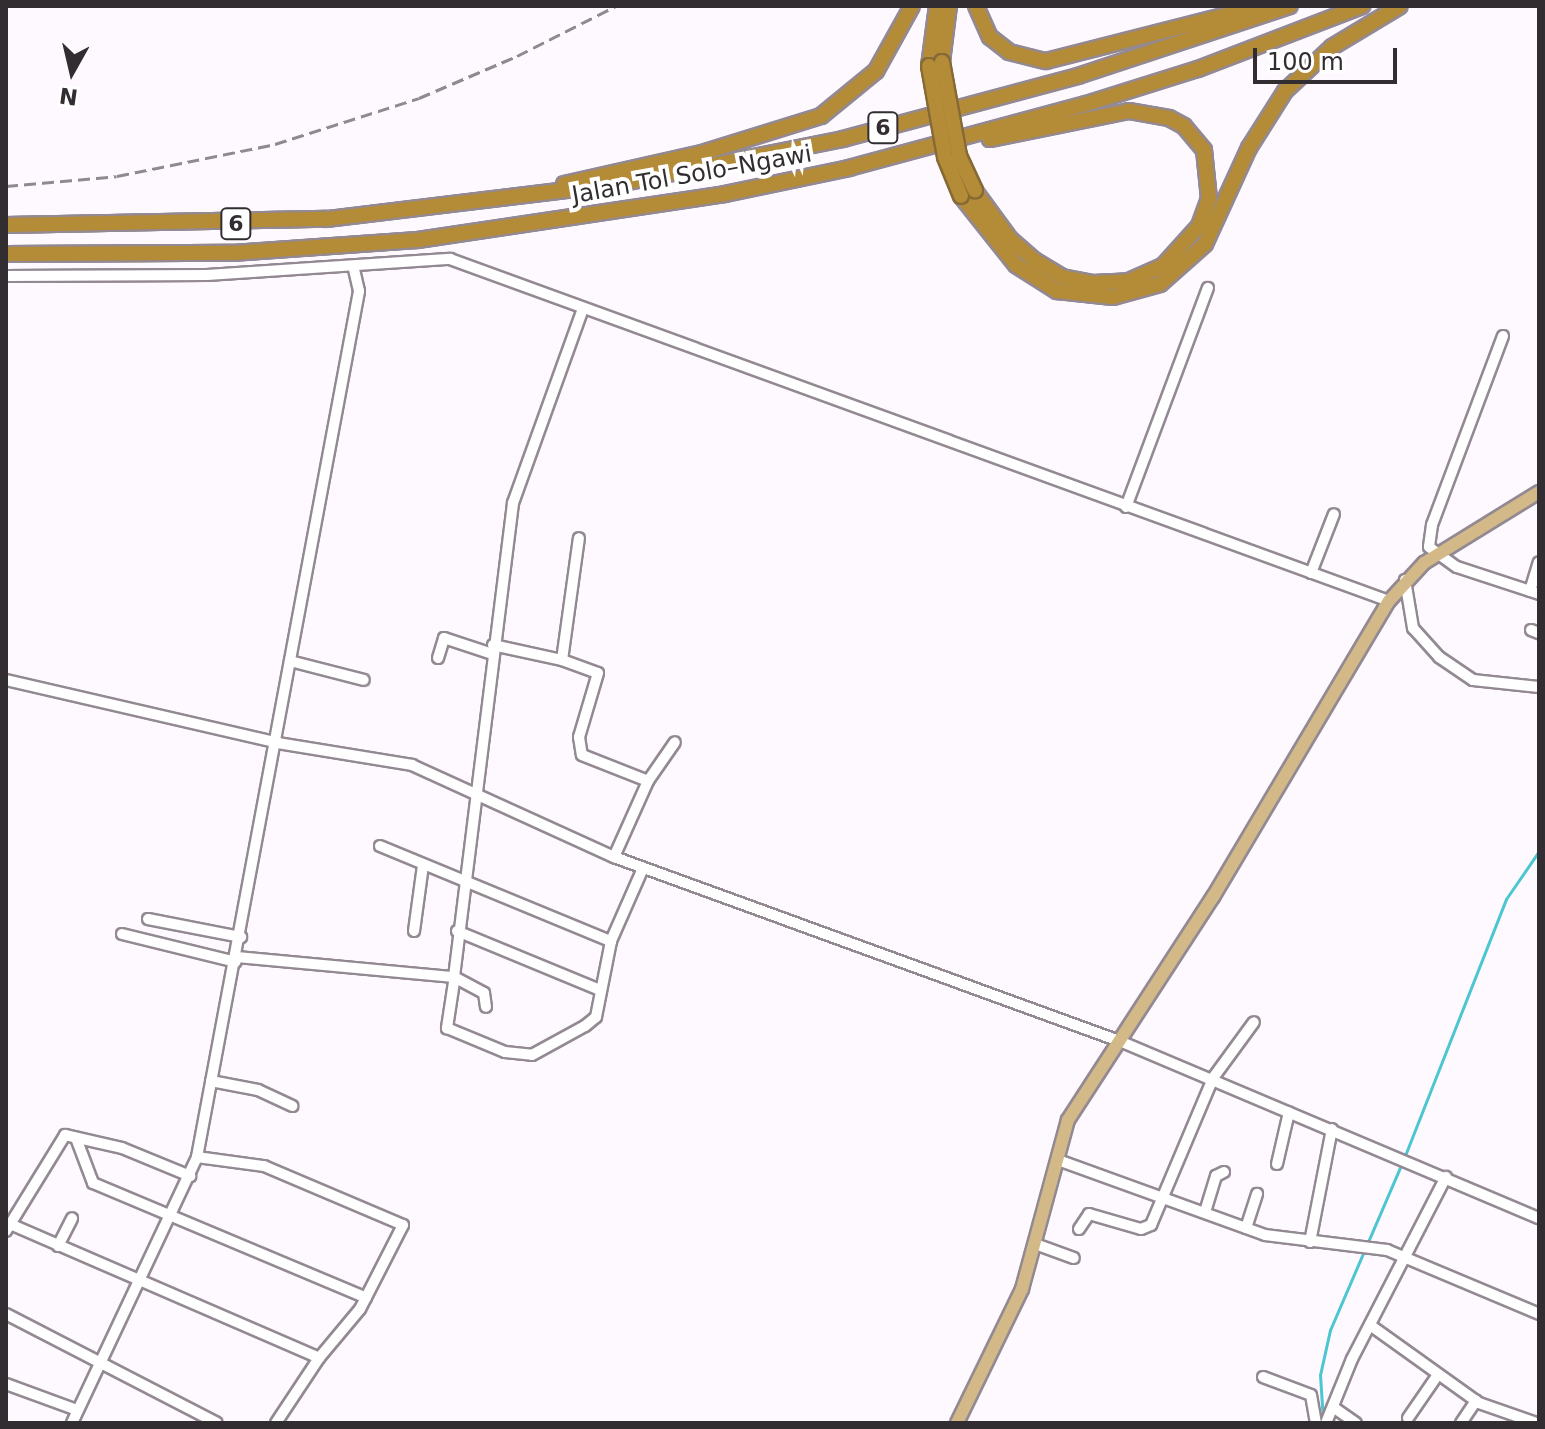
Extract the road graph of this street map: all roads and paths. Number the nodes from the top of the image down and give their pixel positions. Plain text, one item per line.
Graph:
1 (912, 6) edge
2 (937, 6) edge
3 (949, 6) edge
4 (976, 6) edge
5 (1262, 6) edge
6 (1290, 6) edge
7 (1362, 6) edge
8 (1400, 6) edge
9 (936, 64) junction
10 (849, 168) junction
11 (968, 194) junction
12 (466, 205) junction
13 (6, 225) edge
14 (6, 254) edge
15 (354, 269) junction
16 (6, 276) edge
17 (1208, 288) dead end
18 (583, 309) junction
19 (1503, 336) dead end
20 (1537, 496) edge
21 (1126, 507) junction
22 (1334, 514) dead end
23 (579, 538) dead end
24 (1436, 556) junction
25 (1539, 562) edge
26 (1311, 573) junction
27 (1405, 580) junction
28 (1534, 592) edge
29 (1389, 601) junction
30 (492, 649) junction
31 (438, 658) dead end
32 (562, 660) junction
33 (290, 661) junction
34 (6, 680) edge
35 (364, 680) dead end
36 (1539, 687) edge
37 (675, 742) dead end
38 (278, 743) junction
39 (648, 781) junction
40 (474, 791) junction
41 (380, 846) dead end
42 (614, 857) junction
43 (423, 865) junction
44 (643, 868) junction
45 (464, 882) junction
46 (148, 919) dead end
47 (414, 931) dead end
48 (457, 931) junction
49 (122, 934) dead end
50 (241, 937) junction
51 (611, 941) junction
52 (237, 960) junction
53 (454, 980) junction
54 (600, 990) junction
55 (486, 1007) dead end
56 (1254, 1022) dead end
57 (1122, 1042) junction
58 (1213, 1078) junction
59 (211, 1081) junction
60 (292, 1106) dead end
61 (1289, 1112) junction
62 (1332, 1129) junction
63 (76, 1138) junction
64 (197, 1157) junction
65 (1058, 1160) junction
66 (1277, 1164) dead end
67 (1224, 1172) dead end
68 (190, 1176) junction
69 (1446, 1177) junction
70 (1257, 1194) dead end
71 (1164, 1196) junction
72 (1205, 1212) junction
73 (171, 1215) junction
74 (72, 1218) dead end
75 (1539, 1218) edge
76 (8, 1227) edge
77 (1246, 1228) junction
78 (1079, 1229) dead end
79 (1310, 1242) junction
80 (1038, 1245) junction
81 (58, 1246) junction
82 (1403, 1257) junction
83 (1074, 1258) dead end
84 (137, 1283) junction
85 (366, 1298) junction
86 (6, 1314) edge
87 (1539, 1314) edge
88 (1370, 1325) junction
89 (319, 1358) junction
90 (98, 1360) junction
91 (1437, 1376) junction
92 (1263, 1377) dead end
93 (6, 1384) edge
94 (1476, 1401) junction
95 (1333, 1407) junction
96 (77, 1410) junction
97 (1408, 1418) dead end
98 (72, 1423) edge
99 (217, 1423) edge
100 (276, 1423) edge
101 (957, 1423) edge
102 (1316, 1423) edge
103 (1326, 1423) edge
104 (1356, 1423) edge
105 (1461, 1423) edge
106 (1536, 1423) edge

1 - 12 highway
2 - 9 highway
3 - 9 highway
4 - 5 highway
6 - 12 highway, Jalan Tol Solo–Ngawi / 6
7 - 10 highway, Jalan Tol Solo–Ngawi / 6
8 - 11 highway
9 - 11 highway, bridge
10 - 11 highway
10 - 14 highway, Jalan Tol Solo–Ngawi / 6
12 - 13 highway, Jalan Tol Solo–Ngawi / 6
15 - 16 street
15 - 18 street
15 - 33 street
17 - 21 street
18 - 21 street
18 - 30 street
19 - 24 street
20 - 24 main road
21 - 26 street
22 - 26 street
23 - 32 street
24 - 27 main road
24 - 28 street
25 - 28 street
26 - 29 street
27 - 29 main road
27 - 36 street
29 - 57 main road
30 - 31 street
30 - 32 street
30 - 40 street
32 - 39 street
33 - 35 street
33 - 38 street
34 - 38 street
37 - 39 street
38 - 40 street
38 - 50 street
39 - 42 street
40 - 42 street
40 - 45 street
41 - 43 street
42 - 44 street
43 - 45 street
43 - 47 street
44 - 51 street
44 - 57 street
45 - 48 street
45 - 51 street
46 - 50 street
48 - 53 street
48 - 54 street
49 - 52 street
50 - 52 street
51 - 54 street
52 - 53 street
52 - 59 street
53 - 54 street
53 - 55 street
56 - 58 street
57 - 58 street
57 - 65 main road
58 - 61 street
58 - 71 street
59 - 60 street
59 - 64 street
61 - 62 street
61 - 66 street
62 - 69 street
62 - 79 street
63 - 68 street
63 - 73 street
63 - 76 street
64 - 68 street
64 - 85 street
65 - 71 street
65 - 80 main road
67 - 72 street
68 - 73 street
69 - 75 street
69 - 82 street
70 - 77 street
71 - 72 street
71 - 78 street
72 - 77 street
73 - 84 street
73 - 85 street
74 - 81 street
76 - 81 street
77 - 79 street
79 - 82 street
80 - 83 street
80 - 101 main road
81 - 84 street
82 - 87 street
82 - 88 street
84 - 89 street
84 - 90 street
85 - 89 street
86 - 90 street
88 - 91 street
88 - 95 street
89 - 100 street
90 - 96 street
90 - 99 street
91 - 94 street
91 - 97 street
92 - 102 street
93 - 96 street
94 - 105 street
94 - 106 street
95 - 103 street
95 - 104 street
96 - 98 street

